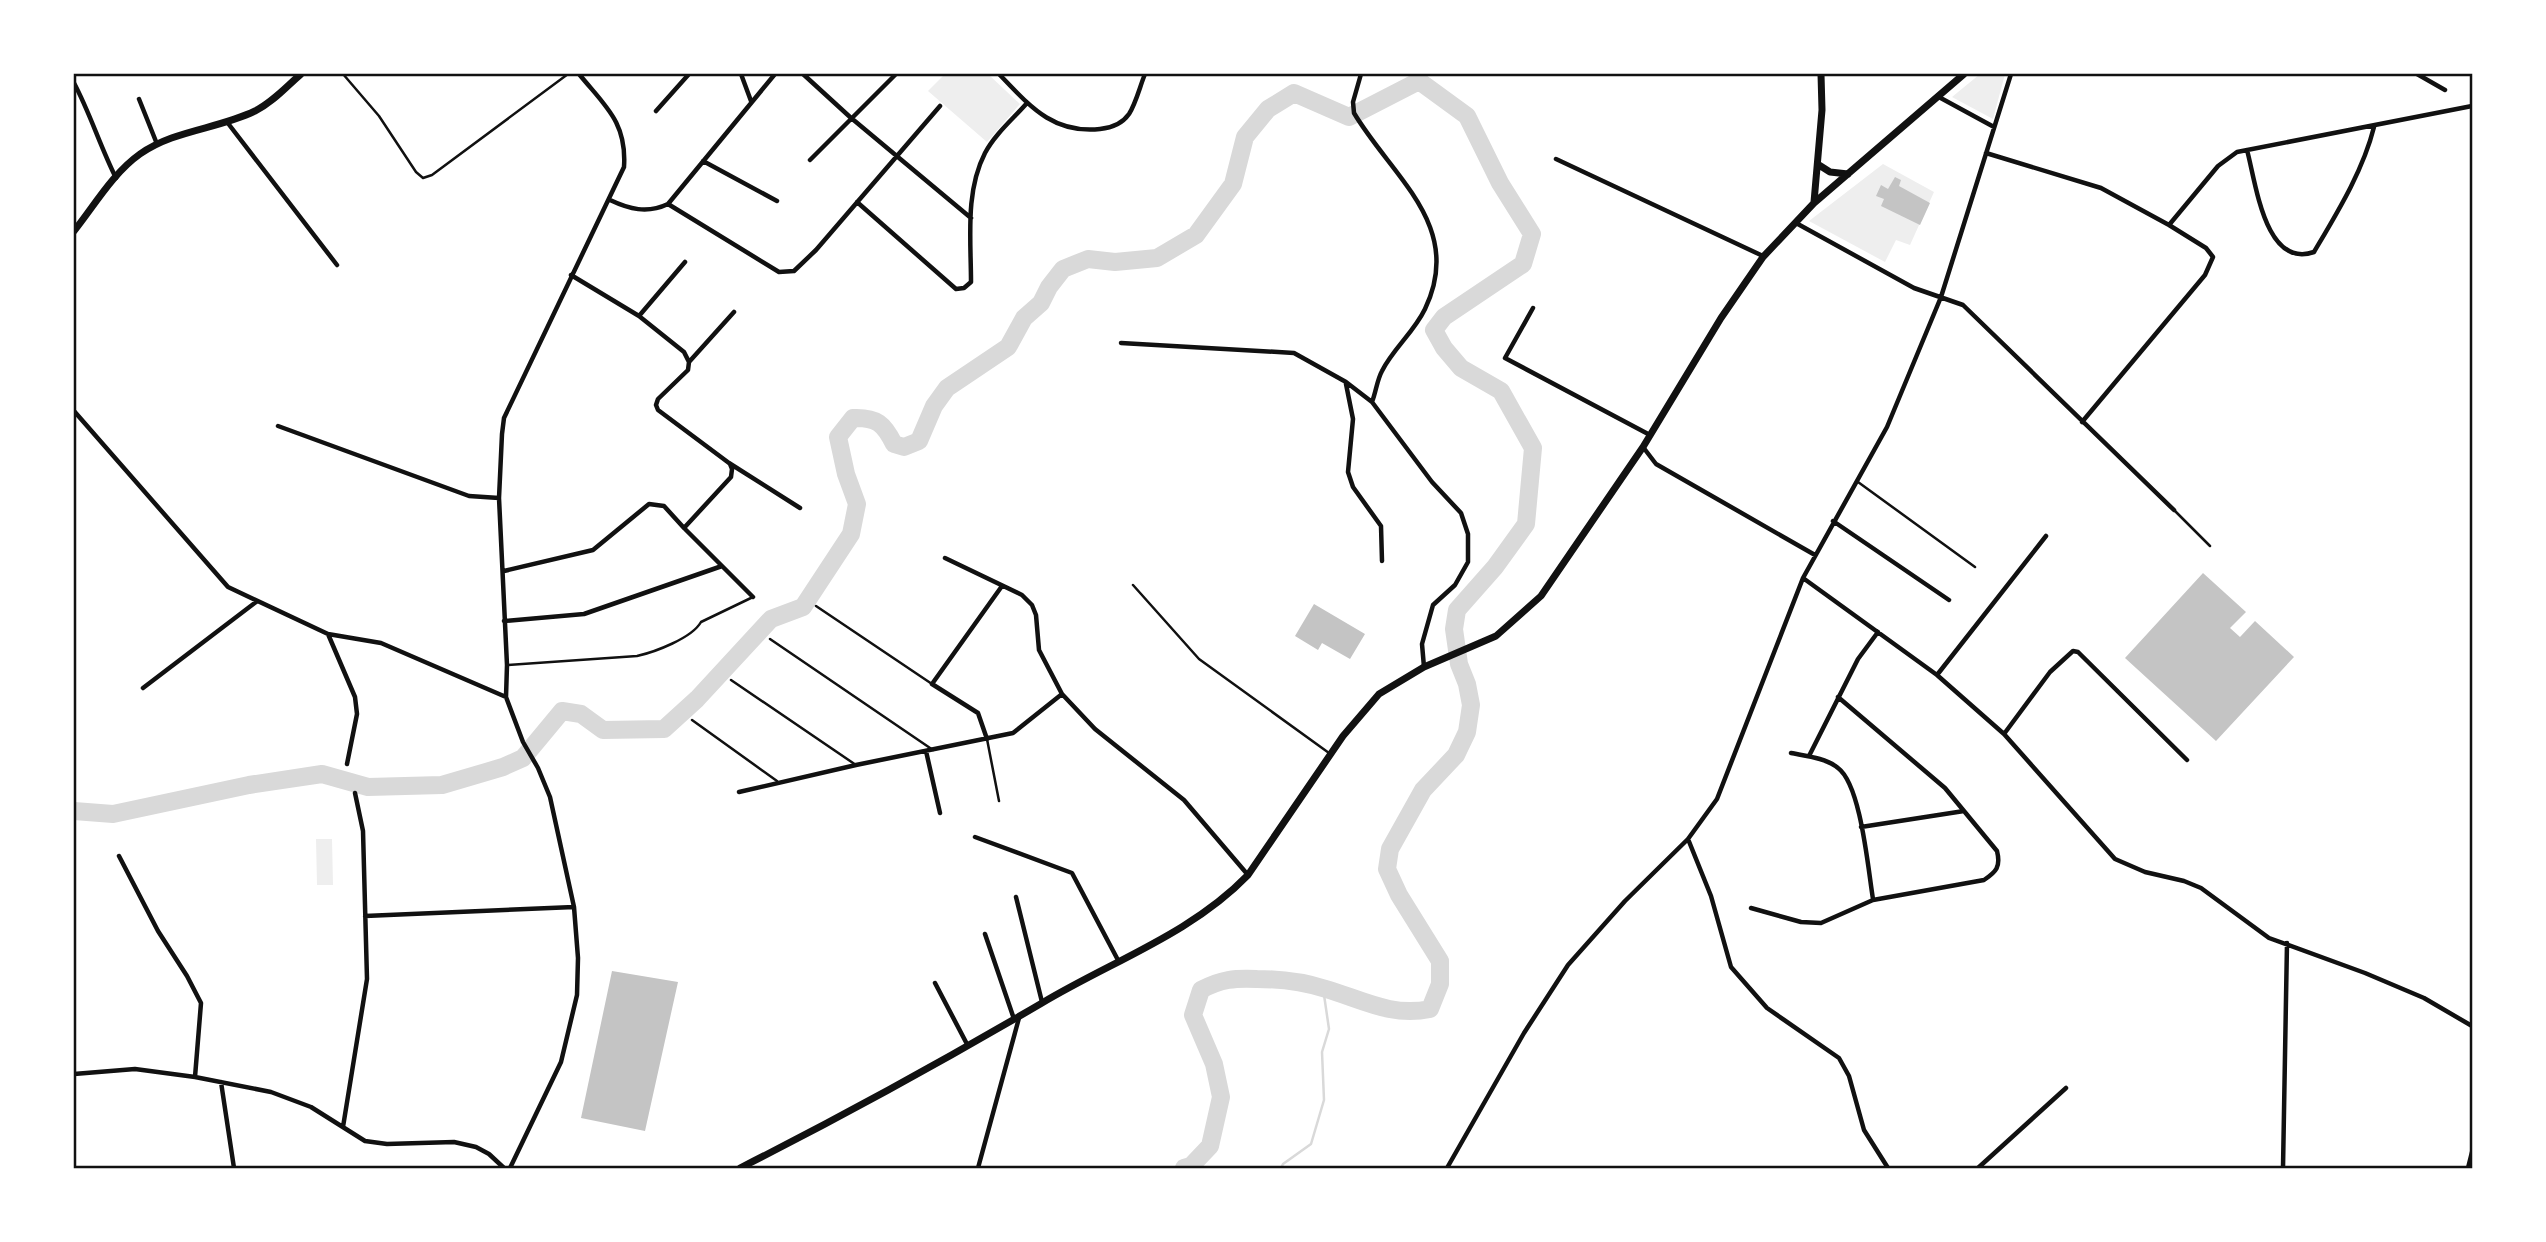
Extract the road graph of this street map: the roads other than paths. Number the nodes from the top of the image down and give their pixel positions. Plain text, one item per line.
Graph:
1 (300, 74) edge
2 (343, 74) edge
3 (568, 74) edge
4 (579, 74) edge
5 (689, 74) edge
6 (741, 74) edge
7 (775, 74) edge
8 (803, 74) edge
9 (895, 74) edge
10 (999, 74) edge
11 (1145, 74) edge
12 (1360, 74) edge
13 (1821, 74) edge
14 (1964, 74) edge
15 (2011, 74) edge
16 (2417, 74) edge
17 (74, 83) edge
18 (2445, 90) dead end
19 (1937, 96) junction
20 (139, 99) dead end
21 (751, 102) junction
22 (1027, 103) junction
23 (940, 106) dead end
24 (2473, 106) edge
25 (656, 111) dead end
26 (850, 117) junction
27 (227, 121) junction
28 (1994, 127) junction
29 (2374, 127) junction
30 (157, 144) junction
31 (2247, 150) junction
32 (1986, 153) junction
33 (897, 157) junction
34 (1556, 159) dead end
35 (703, 160) junction
36 (810, 160) dead end
37 (1819, 165) junction
38 (1848, 174) junction
39 (116, 178) junction
40 (610, 200) junction
41 (777, 201) dead end
42 (858, 202) junction
43 (1814, 203) junction
44 (668, 204) junction
45 (971, 218) junction
46 (1796, 223) junction
47 (2169, 225) junction
48 (74, 231) edge
49 (1763, 257) junction
50 (685, 262) dead end
51 (337, 265) dead end
52 (571, 275) junction
53 (1941, 297) junction
54 (1533, 308) dead end
55 (734, 312) dead end
56 (639, 316) junction
57 (1121, 343) dead end
58 (689, 362) junction
59 (1346, 382) junction
60 (1372, 402) junction
61 (74, 411) edge
62 (2082, 422) junction
63 (278, 426) dead end
64 (1651, 435) junction
65 (1643, 447) junction
66 (729, 463) junction
67 (1858, 482) junction
68 (499, 498) junction
69 (800, 508) dead end
70 (2174, 510) joint
71 (1833, 521) junction
72 (684, 528) junction
73 (2046, 536) dead end
74 (2210, 546) dead end
75 (1815, 555) junction
76 (944, 558) dead end
77 (1382, 561) dead end
78 (722, 566) junction
79 (1975, 567) dead end
80 (504, 571) junction
81 (1803, 578) junction
82 (1133, 585) dead end
83 (1002, 586) junction
84 (753, 597) joint
85 (1949, 600) dead end
86 (257, 601) junction
87 (816, 606) dead end
88 (504, 621) junction
89 (1878, 632) junction
90 (328, 634) junction
91 (770, 639) dead end
92 (507, 665) junction
93 (1424, 667) junction
94 (1937, 676) junction
95 (731, 680) dead end
96 (932, 684) junction
97 (143, 688) dead end
98 (1062, 694) junction
99 (506, 697) junction
100 (1838, 697) junction
101 (692, 720) dead end
102 (2004, 734) junction
103 (987, 739) junction
104 (933, 750) junction
105 (926, 751) junction
106 (1791, 753) dead end
107 (1331, 754) junction
108 (1810, 756) junction
109 (2187, 760) dead end
110 (347, 764) dead end
111 (856, 765) junction
112 (779, 782) junction
113 (739, 792) dead end
114 (355, 793) dead end
115 (999, 801) dead end
116 (1965, 810) junction
117 (940, 813) dead end
118 (1861, 827) junction
119 (975, 837) dead end
120 (1688, 839) junction
121 (119, 856) dead end
122 (1248, 875) junction
123 (1016, 897) dead end
124 (1873, 900) junction
125 (574, 907) junction
126 (1751, 908) dead end
127 (365, 916) junction
128 (985, 934) dead end
129 (2287, 943) junction
130 (1119, 962) junction
131 (935, 983) dead end
132 (1042, 1002) junction
133 (1017, 1019) junction
134 (2473, 1026) edge
135 (968, 1046) junction
136 (74, 1074) edge
137 (195, 1077) junction
138 (221, 1082) junction
139 (2066, 1088) dead end
140 (343, 1127) junction
141 (2473, 1152) edge
142 (234, 1168) edge
143 (505, 1168) edge
144 (510, 1168) edge
145 (740, 1168) edge
146 (978, 1168) edge
147 (1447, 1168) edge
148 (1888, 1168) edge
149 (1978, 1168) edge
150 (2283, 1168) edge
151 (2468, 1168) edge

1 - 27 main road
2 - 3 lane
4 - 40 street
5 - 25 street
6 - 21 street
7 - 21 street
8 - 26 street
9 - 26 street
10 - 22 street
11 - 22 street
12 - 60 street
13 - 37 main road
14 - 19 main road
15 - 28 street
16 - 18 street
17 - 39 street
19 - 28 street
19 - 38 main road
20 - 30 street
21 - 35 street
22 - 45 street
23 - 33 street
24 - 29 street
26 - 33 street
26 - 36 street
27 - 30 main road
27 - 51 street
28 - 32 street
29 - 31 street
29 - 31 street
30 - 39 main road
31 - 47 street
32 - 47 street
32 - 53 street
33 - 42 street
33 - 45 street
34 - 49 street
35 - 41 street
35 - 44 street
37 - 38 main road
37 - 43 main road
38 - 43 main road
39 - 48 main road
40 - 44 street
40 - 52 street
42 - 44 street
42 - 45 street
43 - 46 main road
46 - 49 main road
46 - 53 street
47 - 62 street
49 - 64 main road
50 - 56 street
52 - 56 street
52 - 68 street
53 - 62 street
53 - 67 street
54 - 64 street
55 - 58 street
56 - 58 street
57 - 59 street
58 - 66 street
59 - 60 street
59 - 77 street
60 - 93 street
61 - 86 street
62 - 70 street
63 - 68 street
64 - 65 main road
65 - 75 street
65 - 93 main road
66 - 69 street
66 - 72 street
67 - 71 street
67 - 79 lane
68 - 80 street
70 - 74 lane
71 - 75 street
71 - 85 street
72 - 78 street
72 - 80 street
73 - 94 street
75 - 81 street
76 - 83 street
78 - 84 street
78 - 88 street
80 - 88 street
81 - 89 street
81 - 120 street
82 - 107 lane
83 - 96 street
83 - 98 street
84 - 92 lane
86 - 90 street
86 - 97 street
87 - 96 lane
88 - 92 street
89 - 94 street
89 - 100 street
90 - 99 street
90 - 110 street
91 - 104 lane
92 - 99 street
93 - 107 main road
94 - 102 street
95 - 111 lane
96 - 103 street
98 - 103 street
98 - 122 street
99 - 125 street
100 - 108 street
100 - 116 street
101 - 112 lane
102 - 109 street
102 - 129 street
103 - 104 street
103 - 115 lane
104 - 105 street
105 - 111 street
105 - 117 street
106 - 108 street
107 - 122 main road
108 - 118 street
111 - 112 street
112 - 113 street
114 - 127 street
116 - 118 street
116 - 124 street
118 - 124 street
119 - 130 street
120 - 147 street
120 - 148 street
121 - 137 street
122 - 130 main road
123 - 132 street
124 - 126 street
125 - 127 street
125 - 144 street
127 - 140 street
128 - 133 street
129 - 134 street
129 - 150 street
130 - 132 main road
131 - 135 street
132 - 133 main road
133 - 135 main road
133 - 146 street
135 - 145 main road
136 - 137 street
137 - 138 street
138 - 140 street
138 - 142 street
139 - 149 street
140 - 143 street
141 - 151 street

